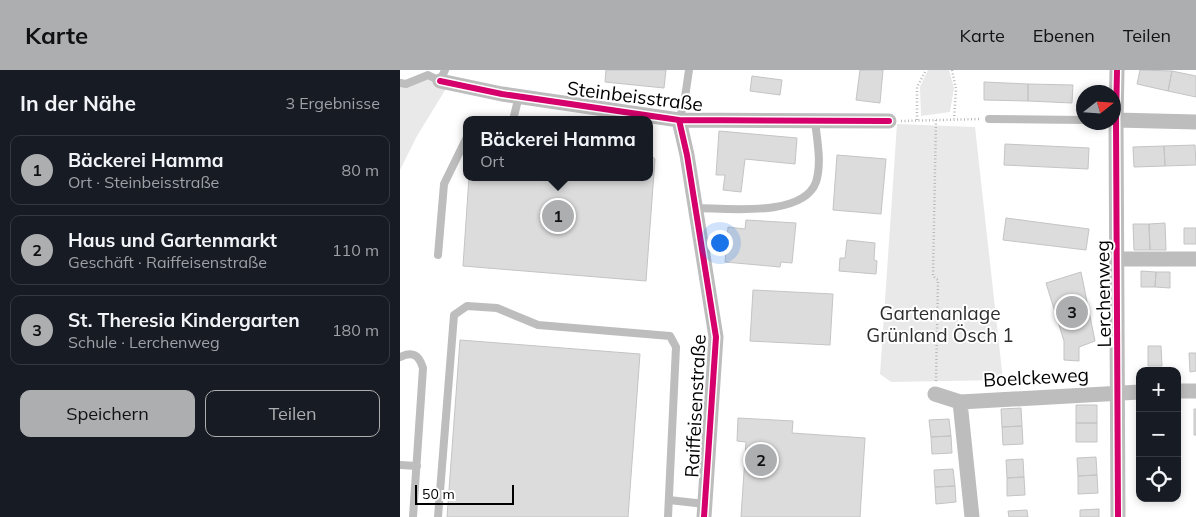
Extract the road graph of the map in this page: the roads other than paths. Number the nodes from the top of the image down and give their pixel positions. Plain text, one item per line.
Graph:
1 (689, 70) edge
2 (1117, 70) edge
3 (442, 75) edge
4 (400, 83) edge
5 (1116, 85) edge
6 (519, 96) junction
7 (514, 116) edge
8 (652, 116) edge
9 (653, 116) edge
10 (988, 119) road end
11 (679, 120) junction
12 (1076, 120) edge
13 (1121, 120) edge
14 (815, 121) junction
15 (889, 121) road end
16 (1196, 122) edge
17 (1114, 130) edge
18 (463, 145) edge
19 (695, 208) junction
20 (438, 255) dead end
21 (1117, 259) junction
22 (1196, 259) edge
23 (400, 357) edge
24 (1181, 391) edge
25 (1196, 391) edge
26 (1118, 392) junction
27 (1136, 392) edge
28 (935, 394) road end
29 (960, 402) junction
30 (400, 465) edge
31 (416, 466) junction
32 (669, 500) junction
33 (704, 510) edge
34 (413, 517) edge
35 (438, 517) edge
36 (668, 517) edge
37 (972, 517) edge
38 (1118, 517) edge

1 - 11 lane
2 - 5 street, Lerchenweg
3 - 4 lane
3 - 6 street, Steinbeisstraße
6 - 7 lane
6 - 8 street, Steinbeisstraße
9 - 11 street, Steinbeisstraße
10 - 12 lane
11 - 14 street, Steinbeisstraße
11 - 19 street, Raiffeisenstraße
13 - 16 street
14 - 15 street, Steinbeisstraße
14 - 19 lane
17 - 21 street, Lerchenweg
18 - 20 lane
19 - 33 street, Raiffeisenstraße
21 - 22 street
21 - 26 street, Lerchenweg
23 - 31 lane
24 - 25 street
26 - 27 street, Boelckeweg
26 - 29 street, Boelckeweg
26 - 38 street, Lerchenweg
28 - 29 street, Boelckeweg
29 - 37 street
30 - 31 lane
31 - 34 lane
32 - 33 lane
32 - 35 lane
32 - 36 lane

